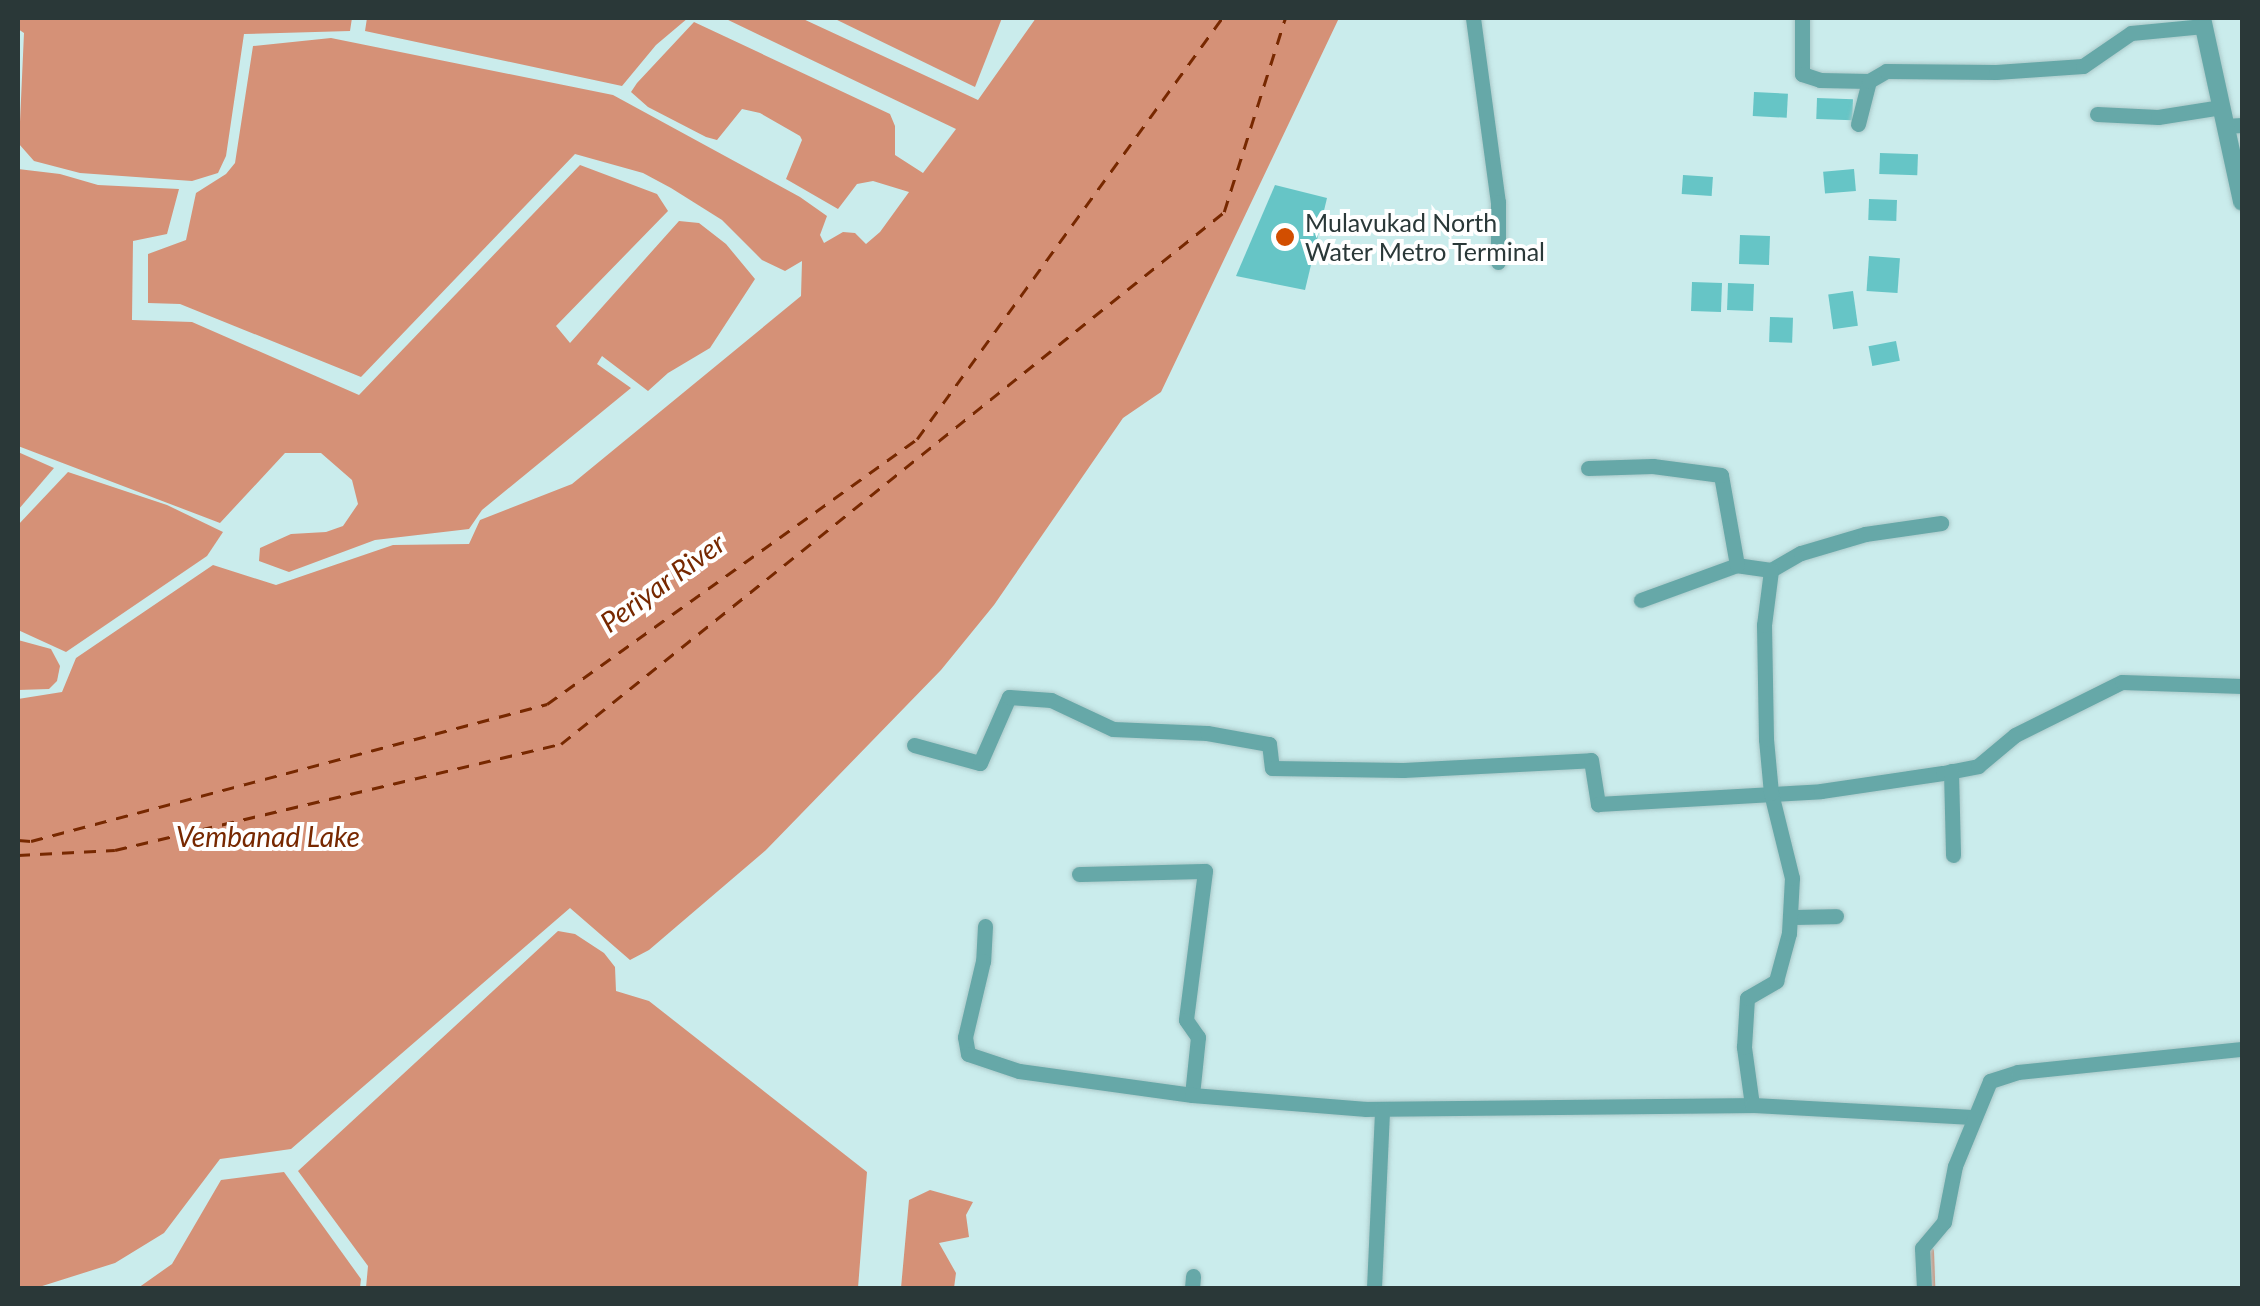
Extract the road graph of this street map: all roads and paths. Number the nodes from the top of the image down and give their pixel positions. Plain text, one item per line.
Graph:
1 (1473, 18) edge
2 (1802, 18) edge
3 (2203, 22) edge
4 (1869, 82) junction
5 (2097, 114) dead end
6 (2229, 119) edge
7 (1858, 124) dead end
8 (2242, 202) edge
9 (1498, 262) dead end
10 (1588, 468) dead end
11 (1941, 523) dead end
12 (1737, 565) junction
13 (1771, 570) junction
14 (1641, 600) dead end
15 (2242, 686) edge
16 (914, 745) dead end
17 (1951, 772) junction
18 (1772, 794) junction
19 (1953, 855) dead end
20 (1080, 874) dead end
21 (1836, 916) dead end
22 (1790, 917) junction
23 (984, 926) dead end
24 (2242, 1049) edge
25 (1192, 1095) junction
26 (1752, 1106) junction
27 (1382, 1109) junction
28 (1974, 1118) junction
29 (1374, 1288) edge
30 (1924, 1288) edge

1 - 9 street
2 - 4 street
3 - 4 street
3 - 6 street
4 - 7 street
5 - 6 street
6 - 8 street
10 - 12 street
11 - 13 street
12 - 13 street
12 - 14 street
13 - 18 street
15 - 17 street
16 - 18 street
17 - 18 street
17 - 19 street
18 - 22 street
20 - 25 street
21 - 22 street
22 - 26 street
23 - 25 street
24 - 28 street
25 - 27 street
26 - 27 street
26 - 28 street
27 - 29 street
28 - 30 street

